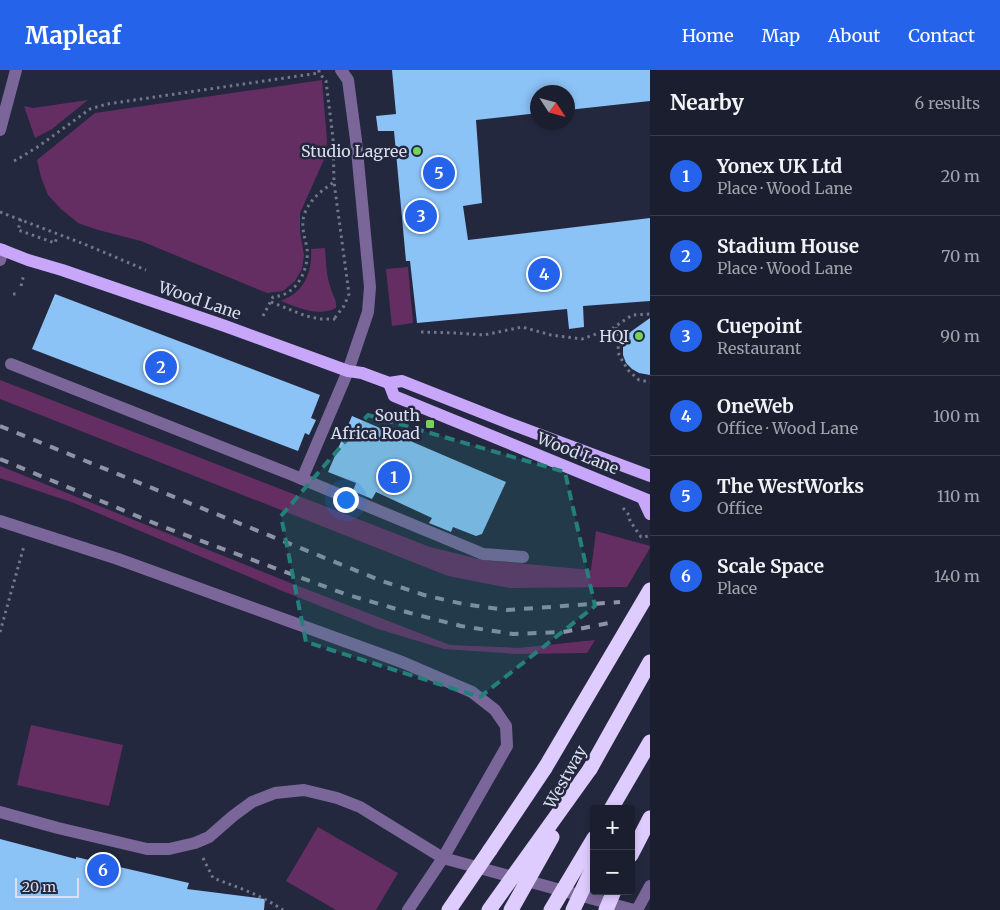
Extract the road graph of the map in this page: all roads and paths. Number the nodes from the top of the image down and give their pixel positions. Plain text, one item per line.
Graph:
1 (16, 70) edge
2 (341, 70) edge
3 (319, 71) edge
4 (0, 130) edge
5 (14, 160) dead end
6 (334, 182) junction
7 (0, 212) edge
8 (21, 219) junction
9 (34, 236) junction
10 (57, 237) dead end
11 (33, 241) dead end
12 (1, 253) edge
13 (146, 270) dead end
14 (23, 279) dead end
15 (21, 286) dead end
16 (271, 302) junction
17 (650, 314) edge
18 (263, 316) dead end
19 (616, 327) junction
20 (421, 332) dead end
21 (11, 364) dead end
22 (348, 370) junction
23 (650, 382) edge
24 (389, 383) junction
25 (650, 476) edge
26 (302, 479) junction
27 (646, 500) edge
28 (650, 514) edge
29 (629, 515) dead end
30 (0, 521) edge
31 (28, 530) junction
32 (650, 536) edge
33 (523, 557) dead end
34 (650, 590) edge
35 (0, 632) edge
36 (650, 662) edge
37 (648, 745) edge
38 (590, 769) junction
39 (613, 805) edge
40 (621, 805) edge
41 (0, 812) edge
42 (650, 818) edge
43 (195, 843) junction
44 (590, 845) edge
45 (634, 850) edge
46 (443, 858) junction
47 (590, 874) edge
48 (650, 886) edge
49 (612, 895) edge
50 (283, 910) edge
51 (408, 910) edge
52 (450, 910) edge
53 (490, 910) edge
54 (511, 910) edge
55 (551, 910) edge
56 (574, 910) edge
57 (606, 910) edge
58 (635, 910) edge

1 - 4 street
2 - 22 street
3 - 5 path
3 - 6 path
6 - 16 path
6 - 16 path
7 - 8 path, Wood Lane
8 - 9 path
8 - 13 path, Wood Lane
9 - 10 path
9 - 11 path
12 - 22 main road, Wood Lane
14 - 15 path
16 - 18 path
17 - 19 path
19 - 20 path
19 - 23 path
21 - 26 street
22 - 24 main road, Wood Lane
22 - 26 street
24 - 25 main road, Wood Lane
24 - 27 main road, Wood Lane
26 - 33 street
27 - 28 main road
29 - 32 path
30 - 31 street
31 - 35 path
31 - 46 street
34 - 52 highway, bridge
36 - 38 highway, Westway
37 - 39 highway
37 - 40 highway
38 - 53 highway, bridge
38 - 54 highway, Westway, bridge
41 - 43 street
42 - 45 highway
43 - 46 street
43 - 50 path
44 - 55 highway, bridge
46 - 51 street
46 - 58 street
47 - 56 highway, bridge
48 - 58 street
49 - 57 highway, bridge

